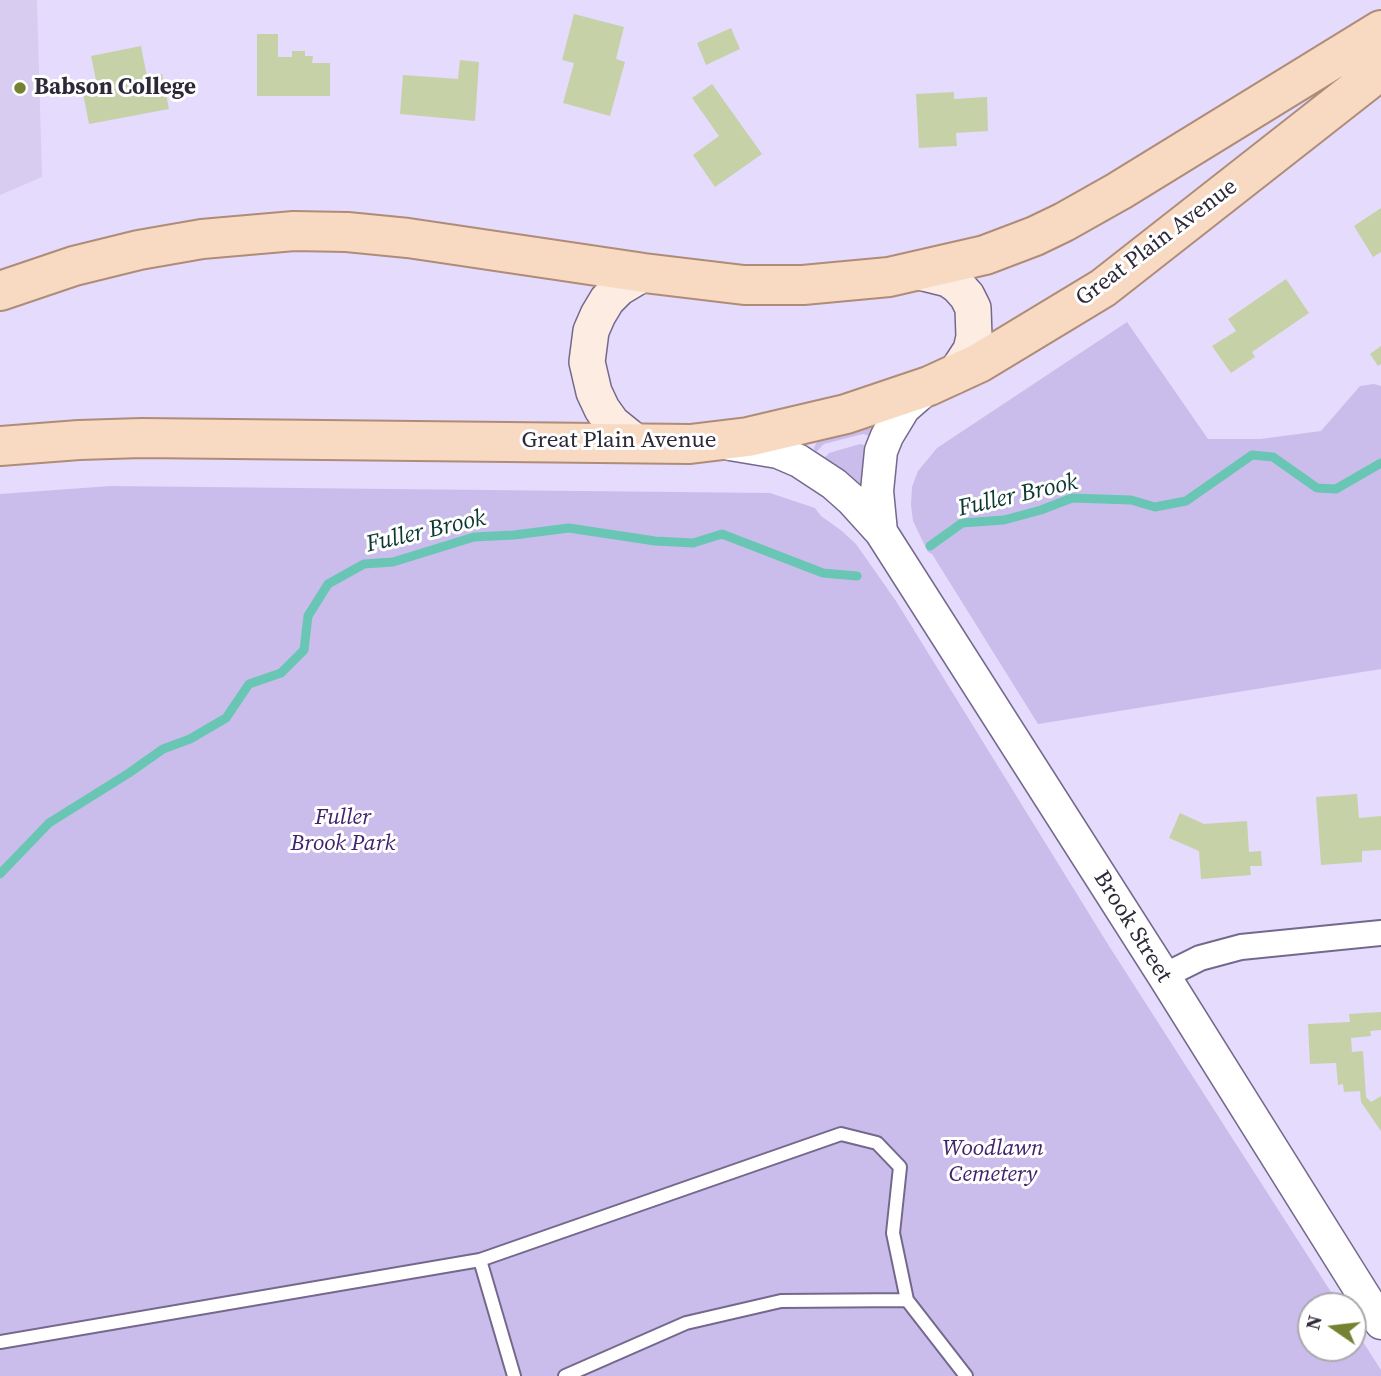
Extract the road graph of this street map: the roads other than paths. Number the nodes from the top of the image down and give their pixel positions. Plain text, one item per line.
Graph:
1 (1381, 30) edge
2 (1381, 69) edge
3 (920, 272) junction
4 (644, 273) junction
5 (0, 291) edge
6 (941, 381) junction
7 (715, 443) junction
8 (638, 444) junction
9 (0, 446) edge
10 (881, 532) junction
11 (1381, 933) edge
12 (1164, 976) junction
13 (480, 1260) junction
14 (907, 1300) junction
15 (1381, 1323) edge
16 (0, 1342) edge
17 (514, 1376) edge
18 (565, 1376) edge
19 (966, 1376) edge

1 - 3 main road
2 - 6 main road, Great Plain Avenue
3 - 4 main road
3 - 6 main road
4 - 5 main road
4 - 8 main road
6 - 7 main road, Great Plain Avenue
6 - 10 street, Brook Street
7 - 8 main road, Great Plain Avenue
7 - 10 street, Brook Street
8 - 9 main road, Great Plain Avenue
10 - 12 street, Brook Street
11 - 12 street
12 - 15 street, Brook Street
13 - 14 lane
13 - 16 lane
13 - 17 lane
14 - 18 lane
14 - 19 lane

